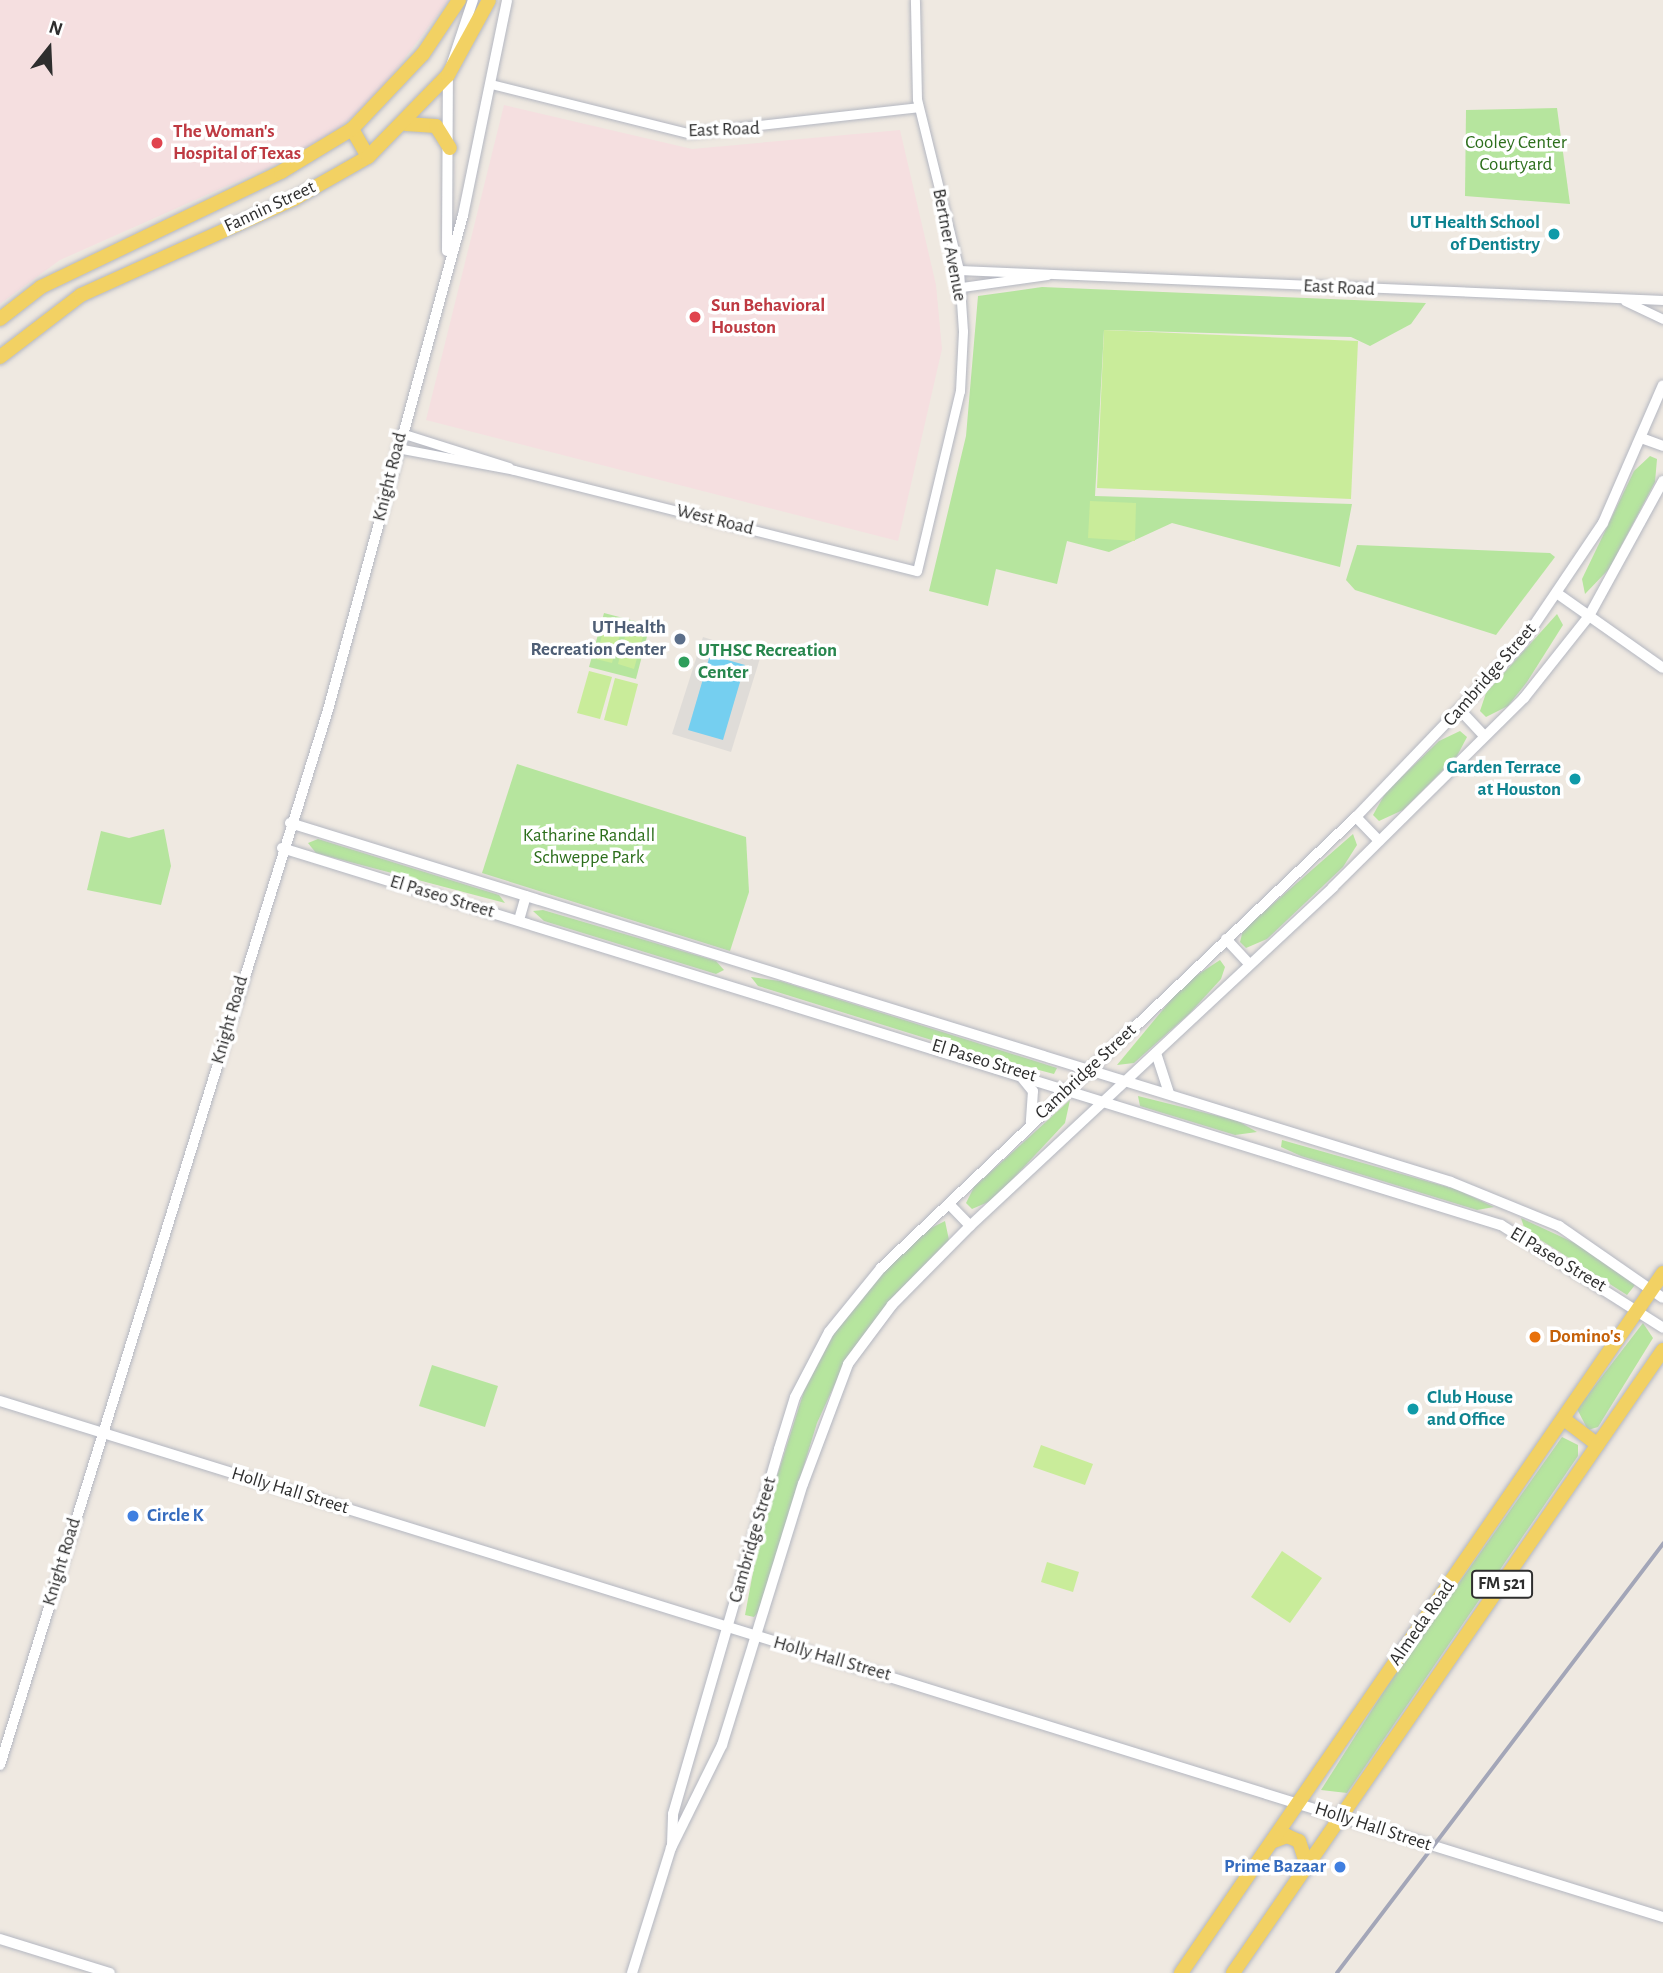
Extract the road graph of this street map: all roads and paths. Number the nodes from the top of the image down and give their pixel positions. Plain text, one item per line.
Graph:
1 (459, 0) edge
2 (473, 0) edge
3 (489, 0) edge
4 (507, 0) edge
5 (915, 0) edge
6 (448, 75) junction
7 (491, 84) junction
8 (918, 107) junction
9 (405, 125) junction
10 (352, 129) junction
11 (450, 148) junction
12 (368, 157) junction
13 (959, 270) junction
14 (445, 272) junction
15 (1052, 274) junction
16 (962, 287) junction
17 (1663, 300) edge
18 (1625, 301) junction
19 (0, 319) edge
20 (1663, 319) edge
21 (0, 356) edge
22 (1663, 385) edge
23 (401, 433) junction
24 (1644, 439) junction
25 (1663, 446) edge
26 (397, 449) junction
27 (514, 470) junction
28 (1663, 481) edge
29 (917, 571) joint
30 (1558, 594) junction
31 (1589, 616) junction
32 (1663, 668) edge
33 (1461, 711) junction
34 (1484, 736) junction
35 (1356, 817) junction
36 (290, 823) junction
37 (1379, 841) junction
38 (282, 848) junction
39 (526, 897) junction
40 (519, 920) junction
41 (1226, 939) junction
42 (742, 963) junction
43 (1249, 964) junction
44 (730, 984) junction
45 (1156, 1053) junction
46 (1091, 1068) junction
47 (1010, 1069) junction
48 (1128, 1079) junction
49 (1069, 1087) junction
50 (1170, 1093) junction
51 (1108, 1099) junction
52 (1031, 1123) junction
53 (1274, 1126) junction
54 (1266, 1149) junction
55 (1508, 1203) junction
56 (949, 1204) junction
57 (1501, 1225) junction
58 (970, 1226) junction
59 (1663, 1273) edge
60 (1657, 1294) edge
61 (1638, 1310) junction
62 (1663, 1328) edge
63 (1663, 1350) edge
64 (0, 1401) edge
65 (1565, 1420) junction
66 (103, 1433) junction
67 (1598, 1445) junction
68 (726, 1627) junction
69 (756, 1637) junction
70 (0, 1765) edge
71 (1300, 1804) junction
72 (1342, 1816) junction
73 (1274, 1841) junction
74 (671, 1847) junction
75 (1307, 1866) junction
76 (1663, 1917) edge
77 (0, 1939) edge
78 (110, 1973) edge
79 (632, 1973) edge
80 (1181, 1973) edge
81 (1233, 1973) edge

1 - 10 main road, Fannin Street
2 - 6 street, Knight Road
3 - 6 main road, Fannin Street
4 - 7 street, Knight Road
5 - 8 street, Bertner Avenue
6 - 9 main road, Fannin Street
6 - 11 street, Knight Road
7 - 8 street, East Road
7 - 14 street, Knight Road
8 - 13 street, Bertner Avenue
9 - 11 main road
9 - 12 main road, Fannin Street
10 - 12 main road
10 - 19 main road, Fannin Street
11 - 14 street, Knight Road
12 - 21 main road, Fannin Street
13 - 15 street, East Road
13 - 16 street, Bertner Avenue
14 - 23 street, Knight Road
15 - 16 street, East Road
15 - 18 street, East Road
16 - 29 street, Bertner Avenue
17 - 18 street, East Road
18 - 20 street, East Road
22 - 24 street, Cambridge Street
23 - 26 street, Knight Road
23 - 27 street, West Road
24 - 25 street
24 - 30 street, Cambridge Street
26 - 27 street, West Road
26 - 36 street, Knight Road
27 - 29 street, West Road
28 - 31 street, Cambridge Street
30 - 31 street
30 - 33 street, Cambridge Street
31 - 32 street
31 - 34 street, Cambridge Street
33 - 34 street
33 - 35 street, Cambridge Street
34 - 37 street, Cambridge Street
35 - 37 street
35 - 41 street, Cambridge Street
36 - 38 street, Knight Road
36 - 39 street, El Paseo Street
37 - 43 street, Cambridge Street
38 - 40 street, El Paseo Street
38 - 66 street, Knight Road
39 - 40 street
39 - 42 street, El Paseo Street
40 - 44 street, El Paseo Street
41 - 43 street
41 - 46 street, Cambridge Street
42 - 44 street
42 - 46 street, El Paseo Street
43 - 45 street, Cambridge Street
44 - 47 street, El Paseo Street
45 - 48 street, Cambridge Street
45 - 50 street
46 - 48 street, El Paseo Street
46 - 49 street, Cambridge Street
47 - 49 street, El Paseo Street
47 - 52 street
48 - 50 street, El Paseo Street
48 - 51 street, Cambridge Street
49 - 51 street, El Paseo Street
49 - 52 street, Cambridge Street
50 - 53 street, El Paseo Street
51 - 54 street, El Paseo Street
51 - 58 street, Cambridge Street
52 - 56 street, Cambridge Street
53 - 54 street
53 - 55 street, El Paseo Street
54 - 57 street, El Paseo Street
55 - 57 street
55 - 60 street, El Paseo Street
56 - 58 street
56 - 68 street, Cambridge Street
57 - 61 street, El Paseo Street
58 - 69 street, Cambridge Street
59 - 60 main road, Almeda Road / FM 521
60 - 61 main road, Almeda Road / FM 521
61 - 62 street, El Paseo Street
61 - 65 main road, Almeda Road / FM 521
63 - 67 main road, FM 521
64 - 66 street, Holly Hall Street
65 - 67 main road
65 - 71 main road, Almeda Road / FM 521
66 - 68 street, Holly Hall Street
66 - 70 street, Knight Road
67 - 72 main road, FM 521
68 - 69 street, Holly Hall Street
68 - 74 street, Cambridge Street
69 - 71 street, Holly Hall Street
69 - 74 street, Cambridge Street
71 - 72 street, Holly Hall Street
71 - 73 main road, Almeda Road / FM 521
72 - 75 main road, FM 521
72 - 76 street, Holly Hall Street
73 - 75 main road
73 - 80 main road, Almeda Road / FM 521
74 - 79 street, Cambridge Street
75 - 81 main road, FM 521
77 - 78 street

